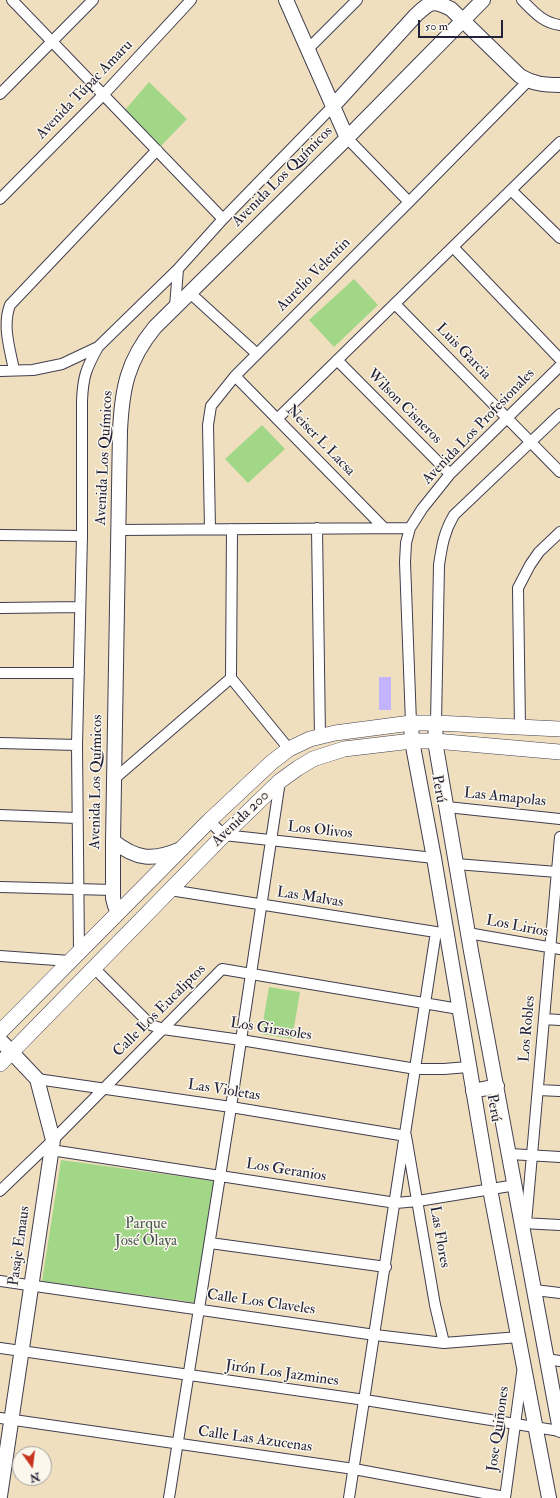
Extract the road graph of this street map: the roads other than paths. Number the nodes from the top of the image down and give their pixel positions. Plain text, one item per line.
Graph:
1 (12, 0) edge
2 (93, 0) edge
3 (191, 0) edge
4 (286, 0) edge
5 (357, 0) edge
6 (483, 0) edge
7 (522, 0) edge
8 (462, 20) junction
9 (560, 25) edge
10 (53, 42) junction
11 (308, 49) junction
12 (528, 81) junction
13 (560, 85) edge
14 (0, 94) edge
15 (104, 94) junction
16 (333, 106) junction
17 (347, 138) junction
18 (560, 142) edge
19 (157, 150) junction
20 (511, 190) junction
21 (0, 199) edge
22 (409, 202) junction
23 (223, 219) junction
24 (560, 238) edge
25 (453, 247) junction
26 (178, 269) junction
27 (190, 293) junction
28 (395, 304) junction
29 (175, 307) junction
30 (98, 347) junction
31 (257, 354) junction
32 (560, 359) edge
33 (337, 360) junction
34 (560, 366) edge
35 (14, 370) junction
36 (0, 371) edge
37 (235, 376) junction
38 (560, 414) edge
39 (277, 419) junction
40 (507, 419) junction
41 (530, 443) junction
42 (560, 472) edge
43 (450, 474) junction
44 (317, 528) junction
45 (384, 528) junction
46 (410, 528) junction
47 (210, 529) junction
48 (232, 529) junction
49 (118, 530) junction
50 (560, 532) edge
51 (0, 535) edge
52 (82, 536) junction
53 (80, 607) junction
54 (0, 608) edge
55 (0, 673) edge
56 (79, 673) junction
57 (231, 678) junction
58 (410, 723) junction
59 (436, 723) junction
60 (520, 728) junction
61 (560, 729) edge
62 (320, 737) junction
63 (412, 741) junction
64 (435, 741) junction
65 (0, 743) edge
66 (77, 745) junction
67 (289, 749) junction
68 (560, 752) edge
69 (113, 780) junction
70 (280, 781) junction
71 (447, 807) junction
72 (0, 815) edge
73 (78, 818) junction
74 (560, 819) edge
75 (209, 821) junction
76 (224, 835) junction
77 (560, 837) edge
78 (272, 840) junction
79 (113, 841) junction
80 (181, 849) junction
81 (434, 858) junction
82 (456, 864) junction
83 (557, 872) junction
84 (558, 884) edge
85 (0, 888) edge
86 (78, 890) junction
87 (113, 890) junction
88 (170, 890) junction
89 (262, 906) junction
90 (120, 910) junction
91 (441, 933) junction
92 (468, 933) junction
93 (555, 949) edge
94 (0, 956) edge
95 (74, 957) junction
96 (93, 967) junction
97 (252, 974) junction
98 (426, 1003) junction
99 (459, 1009) junction
100 (544, 1019) junction
101 (560, 1020) edge
102 (163, 1029) junction
103 (0, 1032) edge
104 (0, 1040) edge
105 (242, 1040) junction
106 (12, 1052) junction
107 (0, 1064) edge
108 (468, 1067) junction
109 (416, 1068) junction
110 (37, 1079) junction
111 (497, 1086) junction
112 (104, 1088) junction
113 (538, 1090) junction
114 (473, 1091) junction
115 (560, 1091) edge
116 (231, 1107) junction
117 (406, 1136) junction
118 (52, 1145) junction
119 (510, 1154) junction
120 (532, 1155) junction
121 (560, 1157) edge
122 (220, 1175) junction
123 (516, 1185) junction
124 (490, 1189) junction
125 (0, 1191) edge
126 (418, 1201) junction
127 (396, 1204) junction
128 (524, 1223) junction
129 (560, 1225) edge
130 (210, 1242) junction
131 (386, 1267) junction
132 (0, 1281) edge
133 (31, 1287) junction
134 (535, 1290) junction
135 (560, 1293) edge
136 (200, 1310) junction
137 (375, 1335) junction
138 (518, 1337) junction
139 (444, 1343) junction
140 (0, 1348) edge
141 (22, 1352) junction
142 (554, 1360) edge
143 (523, 1365) junction
144 (189, 1376) junction
145 (365, 1400) junction
146 (6, 1418) edge
147 (515, 1424) junction
148 (535, 1427) junction
149 (560, 1430) edge
150 (179, 1443) junction
151 (354, 1470) junction
152 (0, 1496) edge
153 (505, 1497) edge
154 (170, 1498) edge
155 (349, 1498) edge
156 (549, 1498) edge

1 - 10 street
2 - 10 street
3 - 15 street, Avenida Túpac Amaru
4 - 11 main road
5 - 11 street
6 - 8 main road, Avenida Los Químicos
7 - 9 street
8 - 12 main road
8 - 16 main road
8 - 17 main road, Avenida Los Químicos
10 - 14 street
10 - 15 street
11 - 16 main road
12 - 13 main road
12 - 22 street, Aurelio Velentin
15 - 19 street
15 - 21 street, Avenida Túpac Amaru
16 - 17 main road
16 - 23 street
17 - 22 street
17 - 27 main road, Avenida Los Químicos
18 - 20 street
19 - 23 street
19 - 35 street
20 - 24 street
20 - 25 street
22 - 31 street, Aurelio Velentin
23 - 26 street
25 - 28 street
25 - 32 street
26 - 29 street
26 - 30 street
27 - 29 main road, Avenida Los Químicos
27 - 31 street
28 - 33 street
28 - 40 street, Luis Garcia
29 - 49 main road, Avenida Los Químicos
30 - 35 street
30 - 52 street
31 - 37 street, Aurelio Velentin
33 - 39 street
33 - 43 street, Wilson Cisneros
34 - 40 street, Avenida Los Profesionales
35 - 36 street
37 - 39 street, Neiser L Lacsa
37 - 47 street, Aurelio Velentin
38 - 41 street
39 - 45 street, Neiser L Lacsa
40 - 41 street, Luis Garcia
40 - 43 street, Avenida Los Profesionales
41 - 42 street, Luis Garcia
41 - 59 street
43 - 46 street, Avenida Los Profesionales
44 - 45 street
44 - 48 street
44 - 62 street
45 - 46 street
46 - 58 street, Avenida Los Profesionales
47 - 48 street
47 - 49 street
48 - 57 street
49 - 69 main road, Avenida Los Químicos
50 - 60 street
51 - 52 street
52 - 53 street
53 - 54 street
53 - 56 street
55 - 56 street
56 - 66 street
57 - 67 street
57 - 69 street
58 - 59 main road, Avenida 200
58 - 62 main road, Avenida 200
58 - 63 main road, Perú
59 - 60 main road, Avenida 200
59 - 64 main road, Perú
60 - 61 main road, Avenida 200
62 - 67 main road, Avenida 200
63 - 64 main road, Avenida 200
63 - 70 main road, Avenida 200
63 - 81 main road, Perú
64 - 68 main road, Avenida 200
64 - 71 main road, Perú
65 - 66 street
66 - 73 street
67 - 75 main road, Avenida 200
69 - 79 main road, Avenida Los Químicos
70 - 76 main road, Avenida 200
70 - 78 street
71 - 74 street, Las Amapolas
71 - 82 main road, Perú
72 - 73 street
73 - 86 street
75 - 76 street
75 - 80 main road, Avenida 200
76 - 78 street, Los Olivos
76 - 88 main road, Avenida 200
77 - 83 street, Los Robles
78 - 81 street, Los Olivos
78 - 89 street
79 - 80 main road
79 - 87 main road, Avenida Los Químicos
80 - 90 main road, Avenida 200
81 - 91 main road, Perú
82 - 83 street
82 - 92 main road, Perú
83 - 84 street, Los Robles
84 - 93 street, Los Robles
85 - 86 street
86 - 87 street
86 - 95 street
87 - 90 main road, Avenida Los Químicos
88 - 89 street, Las Malvas
88 - 96 main road, Avenida 200
89 - 91 street, Las Malvas
89 - 97 street
90 - 95 main road, Avenida 200
91 - 98 street
91 - 99 main road, Perú
92 - 93 street, Los Lirios
92 - 111 main road, Perú
93 - 100 street, Los Robles
94 - 95 street
95 - 103 main road, Avenida 200
96 - 102 street, Los Girasoles
96 - 106 main road, Avenida 200
97 - 98 street, Calle Los Eucaliptos
97 - 102 street, Calle Los Eucaliptos
97 - 105 street
98 - 99 street, Calle Los Eucaliptos
98 - 109 street
99 - 108 main road, Perú
100 - 101 street
100 - 113 street, Los Robles
102 - 105 street, Los Girasoles
102 - 112 street, Calle Los Eucaliptos
104 - 106 main road, Pasaje Emaus
105 - 109 street, Los Girasoles
105 - 116 street
106 - 107 main road, Avenida 200
106 - 110 main road, Pasaje Emaus
108 - 109 street, Los Girasoles
108 - 114 main road, Perú
109 - 117 street
110 - 112 street, Las Violetas
110 - 118 main road, Pasaje Emaus
111 - 114 main road
111 - 119 main road, Perú
112 - 116 street, Las Violetas
112 - 118 street, Calle Los Eucaliptos
113 - 115 street
113 - 120 street, Los Robles
114 - 124 main road, Perú
116 - 117 street, Las Violetas
116 - 122 street
117 - 126 street, Las Flores
117 - 127 street
118 - 122 street, Los Geranios
118 - 125 street, Calle Los Eucaliptos
118 - 133 main road, Pasaje Emaus
119 - 120 street
119 - 123 main road, Perú
120 - 121 street
120 - 128 street, Los Robles
122 - 127 street, Los Geranios
122 - 130 street
123 - 124 street, Los Geranios
123 - 128 main road, Perú
124 - 126 street, Los Geranios
124 - 138 main road, Perú
126 - 127 street, Los Geranios
126 - 139 street, Las Flores
127 - 131 street
128 - 129 street
128 - 134 main road, Perú
130 - 131 street
130 - 136 street
131 - 137 street
132 - 133 street, Calle Los Claveles
133 - 136 street, Calle Los Claveles
133 - 141 main road, Pasaje Emaus
134 - 135 street
134 - 142 main road, Perú
136 - 137 street, Calle Los Claveles
136 - 144 street
137 - 139 street, Calle Los Claveles
137 - 145 street
138 - 139 street, Calle Los Claveles
138 - 143 main road, Perú
140 - 141 street, Jirón Los Jazmines
141 - 144 street, Jirón Los Jazmines
141 - 146 main road, Pasaje Emaus
142 - 149 main road, Perú
143 - 147 street, Jose Quiñones
143 - 148 main road, Perú
144 - 145 street, Jirón Los Jazmines
144 - 150 street
145 - 147 street, Jirón Los Jazmines
145 - 151 street
146 - 150 street, Calle Las Azucenas
146 - 152 main road, Pasaje Emaus
147 - 148 street, Jirón Los Jazmines
147 - 153 street, Jose Quiñones
148 - 149 street, Jirón Los Jazmines
148 - 156 main road, Perú
150 - 151 street, Calle Las Azucenas
150 - 154 street
151 - 153 street, Calle Las Azucenas
151 - 155 street

